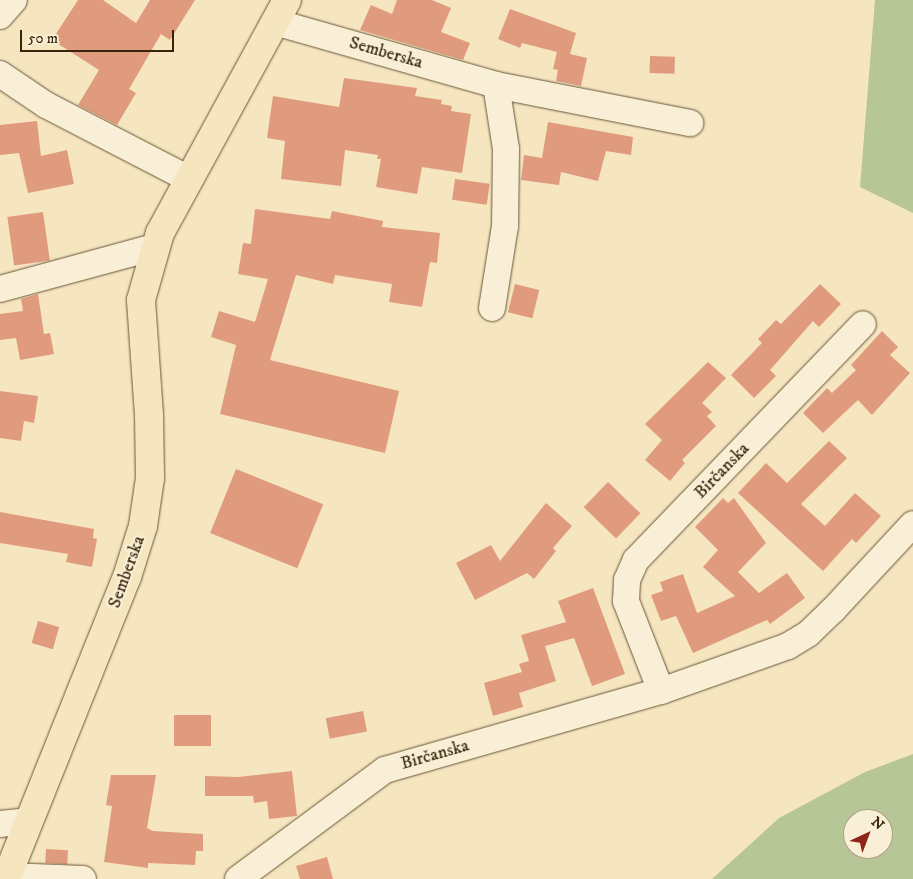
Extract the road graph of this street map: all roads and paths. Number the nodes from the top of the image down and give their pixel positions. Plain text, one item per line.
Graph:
1 (14, 0) edge
2 (281, 11) edge
3 (0, 16) edge
4 (0, 74) edge
5 (496, 85) junction
6 (690, 123) dead end
7 (189, 179) junction
8 (155, 247) junction
9 (0, 289) edge
10 (492, 308) dead end
11 (863, 324) dead end
12 (913, 524) edge
13 (661, 691) junction
14 (28, 821) junction
15 (0, 824) edge
16 (6, 878) edge
17 (83, 879) edge
18 (238, 879) edge

1 - 3 street
2 - 5 street, Semberska
2 - 7 main road, Semberska
4 - 7 street
5 - 6 street, Semberska
5 - 10 street
7 - 8 main road, Semberska
8 - 9 street
8 - 14 main road, Semberska
11 - 13 street, Birčanska
12 - 13 street, Birčanska
13 - 18 street, Birčanska
14 - 15 street
14 - 16 main road, Semberska
16 - 17 street

